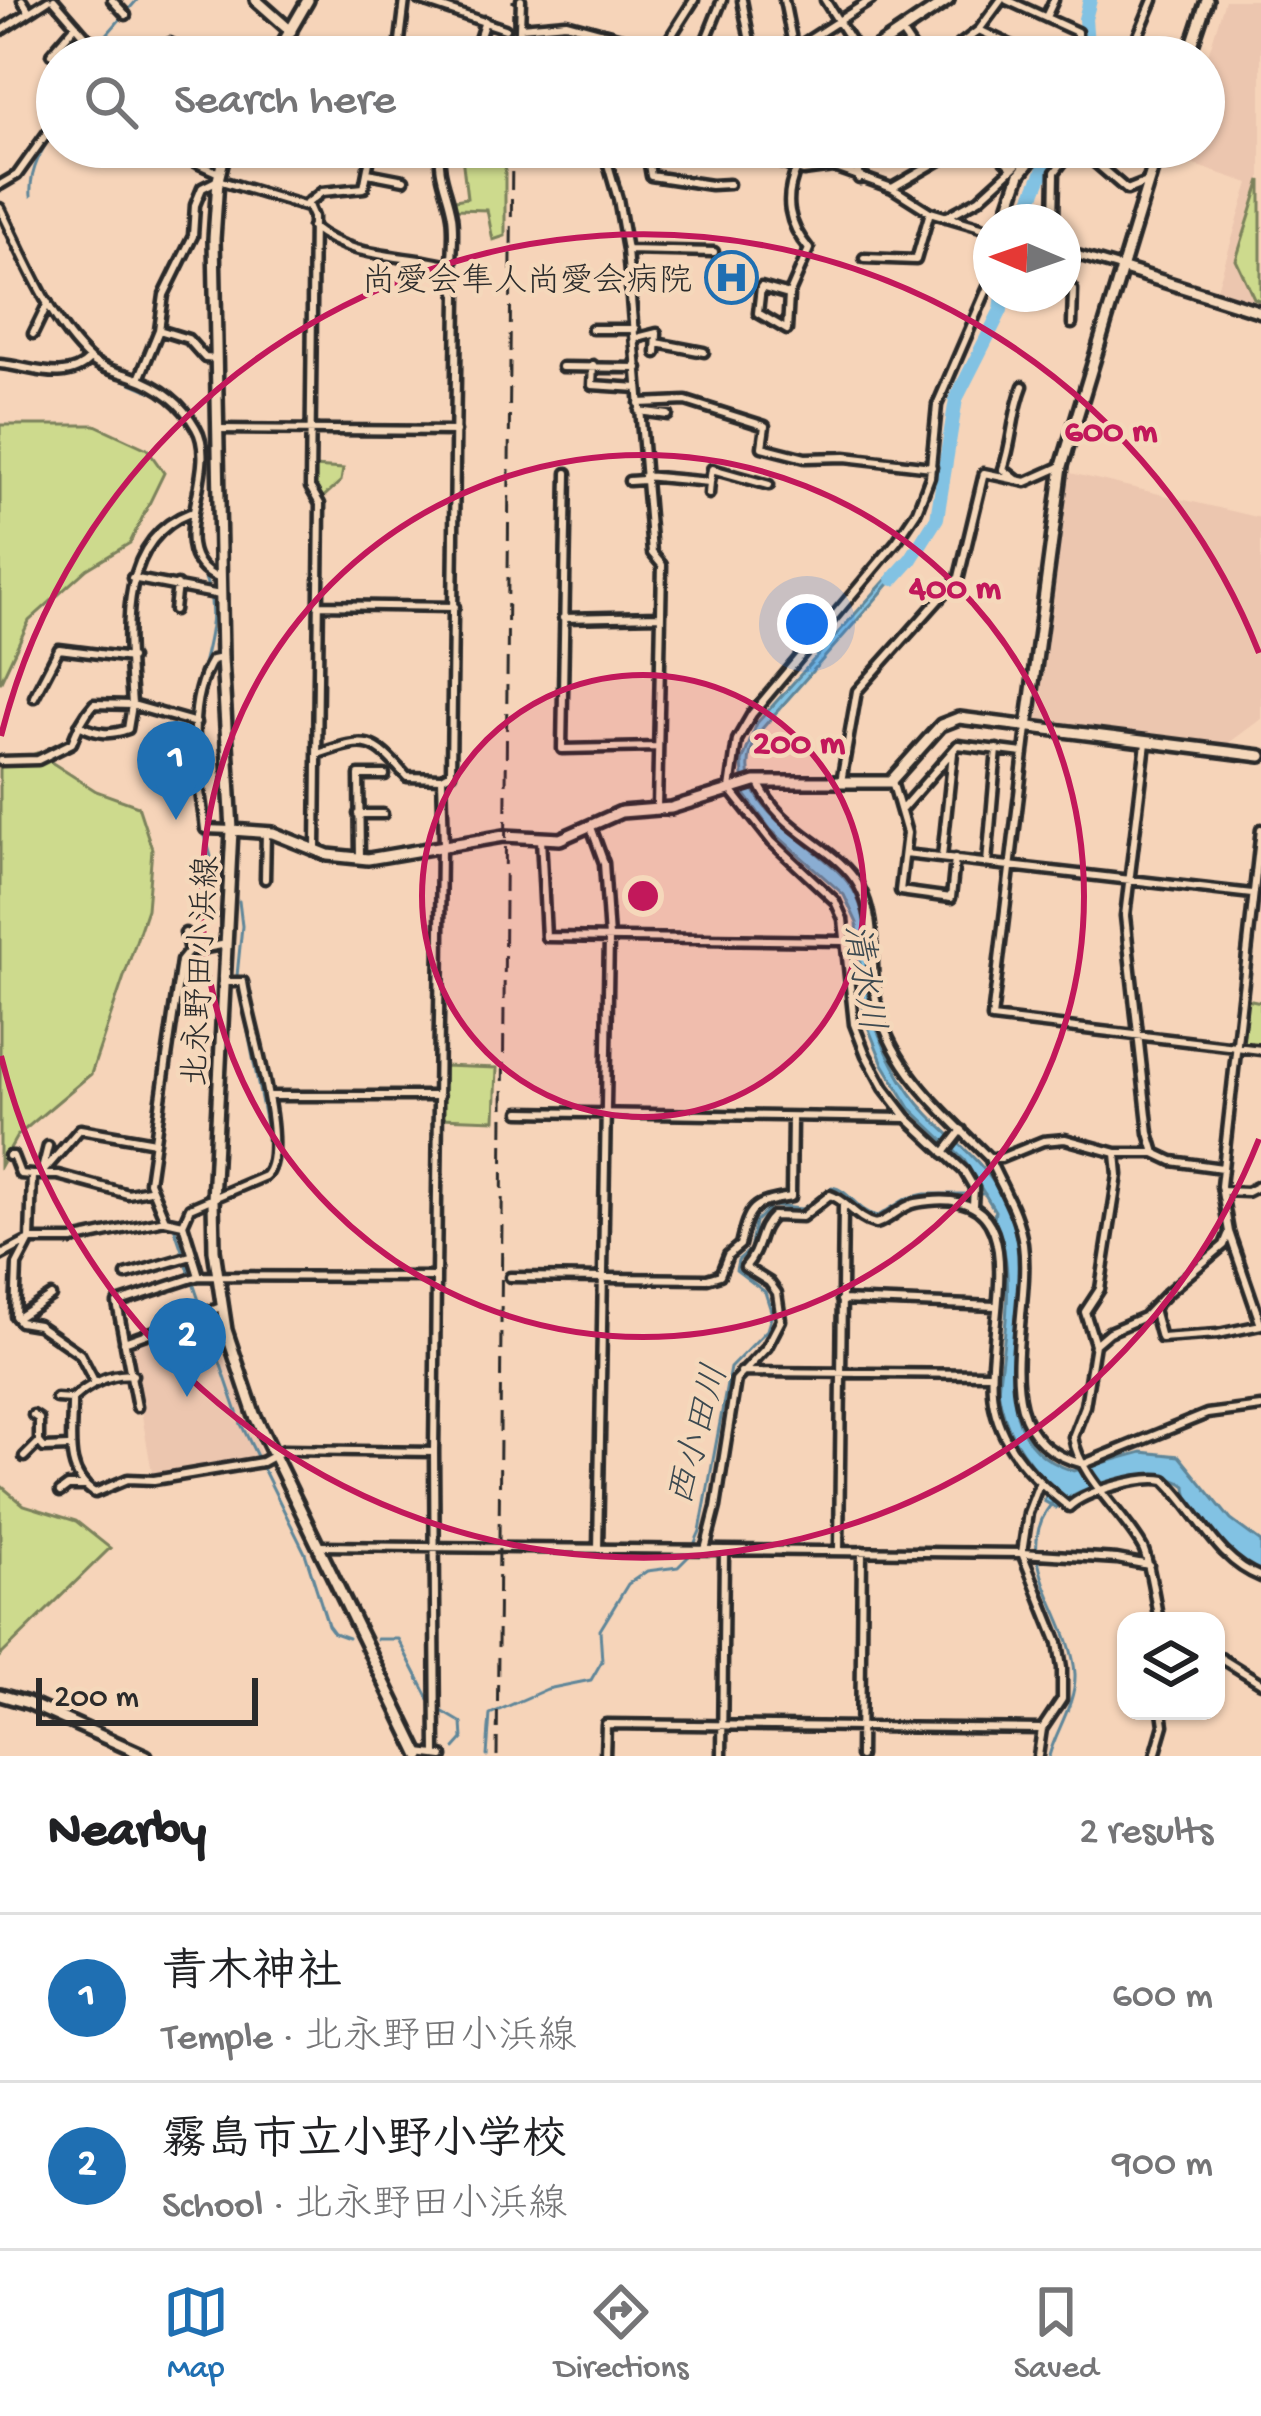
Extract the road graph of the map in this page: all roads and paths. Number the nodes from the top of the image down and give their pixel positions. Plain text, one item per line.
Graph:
1 (22, 0) edge
2 (51, 0) edge
3 (112, 0) edge
4 (256, 0) edge
5 (308, 0) edge
6 (405, 0) edge
7 (419, 0) edge
8 (521, 0) edge
9 (694, 0) edge
10 (722, 0) edge
11 (742, 0) edge
12 (784, 0) edge
13 (825, 0) edge
14 (872, 0) edge
15 (948, 0) edge
16 (1004, 0) edge
17 (1054, 0) edge
18 (1153, 0) edge
19 (1207, 0) edge
20 (29, 11) junction
21 (126, 15) dead end
22 (1046, 17) junction
23 (485, 21) junction
24 (838, 21) junction
25 (76, 26) junction
26 (521, 27) junction
27 (506, 29) dead end
28 (0, 31) edge
29 (292, 31) junction
30 (980, 31) junction
31 (902, 33) junction
32 (67, 36) edge
33 (85, 36) edge
34 (289, 36) edge
35 (401, 36) edge
36 (480, 36) edge
37 (520, 36) edge
38 (607, 36) edge
39 (671, 36) edge
40 (707, 36) edge
41 (749, 36) edge
42 (791, 36) edge
43 (815, 36) edge
44 (848, 36) edge
45 (897, 36) edge
46 (904, 36) edge
47 (974, 36) edge
48 (990, 36) edge
49 (1077, 36) edge
50 (1138, 36) edge
51 (1195, 36) edge
52 (36, 149) edge
53 (206, 168) edge
54 (220, 168) edge
55 (369, 168) edge
56 (440, 168) edge
57 (609, 168) edge
58 (650, 168) edge
59 (797, 168) edge
60 (835, 168) edge
61 (858, 168) edge
62 (927, 168) edge
63 (1013, 168) edge
64 (1021, 168) edge
65 (1057, 168) edge
66 (1101, 168) edge
67 (1152, 168) edge
68 (1017, 172) junction
69 (368, 173) junction
70 (218, 176) junction
71 (404, 179) dead end
72 (860, 179) junction
73 (1147, 182) junction
74 (729, 184) dead end
75 (0, 185) edge
76 (892, 188) junction
77 (307, 203) junction
78 (1009, 204) edge
79 (1054, 204) edge
80 (1, 210) edge
81 (930, 212) junction
82 (946, 217) junction
83 (973, 225) edge
84 (312, 227) junction
85 (193, 236) junction
86 (214, 238) junction
87 (627, 250) junction
88 (714, 252) dead end
89 (1081, 257) edge
90 (864, 258) dead end
91 (450, 266) junction
92 (1121, 268) junction
93 (789, 295) junction
94 (48, 303) junction
95 (977, 312) edge
96 (1072, 312) edge
97 (1261, 312) edge
98 (1072, 324) dead end
99 (592, 329) dead end
100 (159, 330) junction
101 (636, 333) junction
102 (33, 334) dead end
103 (658, 343) junction
104 (704, 352) dead end
105 (656, 353) dead end
106 (90, 359) junction
107 (217, 359) junction
108 (0, 364) edge
109 (593, 365) junction
110 (562, 368) dead end
111 (638, 368) junction
112 (139, 379) junction
113 (1023, 386) dead end
114 (638, 388) junction
115 (639, 407) junction
116 (668, 415) dead end
117 (218, 428) junction
118 (310, 430) junction
119 (456, 431) junction
120 (219, 460) junction
121 (203, 462) junction
122 (1062, 466) junction
123 (932, 467) junction
124 (567, 473) dead end
125 (644, 478) junction
126 (629, 481) dead end
127 (710, 482) junction
128 (1020, 482) junction
129 (770, 485) dead end
130 (709, 494) dead end
131 (190, 513) junction
132 (132, 578) junction
133 (220, 579) junction
134 (177, 585) junction
135 (213, 594) junction
136 (318, 605) junction
137 (455, 607) junction
138 (174, 610) dead end
139 (660, 616) junction
140 (563, 618) junction
141 (131, 658) junction
142 (222, 658) junction
143 (34, 697) dead end
144 (132, 706) junction
145 (193, 722) junction
146 (79, 725) junction
147 (1027, 728) junction
148 (1146, 743) junction
149 (658, 747) junction
150 (997, 749) junction
151 (953, 753) junction
152 (1023, 753) junction
153 (318, 754) junction
154 (1261, 756) edge
155 (0, 761) edge
156 (385, 775) dead end
157 (442, 778) junction
158 (892, 781) junction
159 (756, 782) junction
160 (841, 782) junction
161 (733, 788) junction
162 (657, 808) junction
163 (902, 810) junction
164 (358, 814) junction
165 (383, 814) dead end
166 (591, 826) junction
167 (1261, 829) edge
168 (232, 830) junction
169 (266, 832) junction
170 (541, 838) junction
171 (443, 845) junction
172 (316, 852) junction
173 (905, 854) junction
174 (942, 856) junction
175 (360, 859) junction
176 (955, 859) junction
177 (987, 863) junction
178 (1008, 866) junction
179 (1128, 878) junction
180 (266, 879) dead end
181 (1252, 894) junction
182 (185, 933) dead end
183 (609, 938) junction
184 (843, 941) junction
185 (227, 944) junction
186 (189, 951) junction
187 (233, 982) junction
188 (1140, 1036) junction
189 (1234, 1046) junction
190 (1261, 1050) edge
191 (268, 1096) junction
192 (439, 1096) junction
193 (520, 1112) dead end
194 (606, 1114) junction
195 (792, 1117) junction
196 (908, 1118) junction
197 (962, 1130) junction
198 (155, 1142) junction
199 (48, 1146) dead end
200 (944, 1153) junction
201 (1117, 1153) junction
202 (1155, 1153) junction
203 (9, 1156) dead end
204 (989, 1158) junction
205 (1222, 1168) junction
206 (38, 1175) junction
207 (1261, 1185) edge
208 (149, 1190) junction
209 (1222, 1191) junction
210 (213, 1199) junction
211 (973, 1204) junction
212 (843, 1205) junction
213 (166, 1220) junction
214 (180, 1224) junction
215 (1229, 1232) junction
216 (30, 1240) junction
217 (0, 1256) edge
218 (187, 1257) junction
219 (126, 1276) dead end
220 (217, 1276) junction
221 (436, 1277) junction
222 (510, 1277) dead end
223 (603, 1277) junction
224 (194, 1278) junction
225 (51, 1296) dead end
226 (841, 1300) junction
227 (997, 1306) junction
228 (213, 1309) junction
229 (1153, 1309) junction
230 (17, 1318) junction
231 (124, 1342) junction
232 (1095, 1344) junction
233 (741, 1372) junction
234 (840, 1373) junction
235 (990, 1374) junction
236 (133, 1375) junction
237 (95, 1382) junction
238 (56, 1398) dead end
239 (73, 1399) junction
240 (137, 1407) dead end
241 (1261, 1407) edge
242 (33, 1415) dead end
243 (39, 1442) junction
244 (68, 1448) junction
245 (434, 1452) junction
246 (274, 1455) junction
247 (24, 1457) dead end
248 (1084, 1464) junction
249 (1039, 1484) junction
250 (84, 1486) junction
251 (60, 1492) dead end
252 (1103, 1492) junction
253 (318, 1546) junction
254 (435, 1547) junction
255 (598, 1549) junction
256 (702, 1550) junction
257 (724, 1550) junction
258 (839, 1551) junction
259 (862, 1552) junction
260 (1025, 1553) junction
261 (1149, 1565) junction
262 (1261, 1576) edge
263 (1157, 1612) edge
264 (1225, 1661) edge
265 (1261, 1683) edge
266 (0, 1695) edge
267 (1163, 1720) edge
268 (722, 1725) junction
269 (861, 1727) junction
270 (1042, 1729) junction
271 (117, 1750) edge
272 (420, 1754) edge
273 (440, 1755) edge
274 (146, 1756) edge
275 (404, 1756) edge
276 (605, 1756) edge
277 (722, 1756) edge
278 (860, 1756) edge
279 (1038, 1756) edge
280 (1155, 1756) edge

1 - 20 street
2 - 20 street
2 - 25 street
3 - 21 street
4 - 29 street
5 - 29 street
6 - 35 street
7 - 23 street
8 - 26 street
9 - 39 street
10 - 40 street
11 - 41 street
12 - 42 street
13 - 24 street
14 - 24 street
15 - 31 street
16 - 22 street
16 - 30 street
17 - 22 street
18 - 50 street
19 - 51 street
20 - 28 street
22 - 49 street
23 - 27 street
23 - 36 street
24 - 43 street
24 - 44 street
25 - 32 street
25 - 33 street
26 - 37 street
26 - 38 street
29 - 34 street
30 - 47 street
30 - 48 street
31 - 45 street
31 - 46 street
52 - 75 street
53 - 70 street
54 - 70 street, 北永野田小浜線
55 - 69 street
56 - 91 street
57 - 87 street
58 - 74 street
59 - 93 street
60 - 72 street
61 - 72 street
62 - 76 street
63 - 68 street
64 - 68 street
65 - 79 street
66 - 73 street
67 - 73 street
68 - 78 street
68 - 82 street
69 - 71 street
69 - 77 street
70 - 77 street
70 - 85 street
70 - 86 street, 北永野田小浜線
72 - 76 street
73 - 92 street
76 - 81 street
77 - 84 street
80 - 94 street
81 - 82 street
81 - 90 street
82 - 83 street
84 - 91 street
84 - 118 street
85 - 86 street
85 - 100 street
86 - 107 street, 北永野田小浜線
87 - 88 street
87 - 101 street
89 - 92 street
91 - 119 street
92 - 97 street
92 - 122 street
93 - 93 street
94 - 102 street
94 - 106 street
95 - 123 street
96 - 98 street
99 - 101 street
100 - 107 street
100 - 112 street
101 - 103 street
101 - 111 street
103 - 104 street
103 - 105 street
106 - 108 street
106 - 112 street
107 - 117 street, 北永野田小浜線
109 - 110 street
109 - 111 street
109 - 114 street
111 - 114 street
112 - 121 street
113 - 128 street
114 - 115 street
115 - 116 street
115 - 123 street
115 - 125 street
117 - 118 street
117 - 120 street, 北永野田小浜線
118 - 119 street
118 - 136 street
119 - 137 street
120 - 121 street
120 - 133 street, 北永野田小浜線
121 - 131 street
122 - 128 street
122 - 147 street
123 - 161 street
124 - 140 street
125 - 126 street
125 - 127 street
125 - 139 street
127 - 129 street
127 - 130 street
128 - 160 street
131 - 132 street
131 - 133 street
132 - 134 street
132 - 141 street
133 - 135 street, 北永野田小浜線
134 - 135 street
134 - 138 street
135 - 142 street, 北永野田小浜線
136 - 137 street
136 - 153 street
137 - 157 street
139 - 140 street
139 - 149 street
140 - 149 street
141 - 143 street
141 - 144 street
142 - 145 street
142 - 168 street, 北永野田小浜線
144 - 145 street
144 - 146 street
144 - 146 street
145 - 168 street
146 - 155 street
147 - 148 street
147 - 152 street
147 - 158 street
148 - 154 street
148 - 179 street
149 - 162 street
150 - 151 street
150 - 152 street
150 - 177 street
151 - 163 street
151 - 174 street
152 - 178 street
153 - 157 street
153 - 172 street
156 - 164 street
157 - 171 street
158 - 160 street
158 - 163 street
159 - 160 street
159 - 161 street
159 - 197 street
161 - 162 street
161 - 184 street
162 - 166 street
163 - 173 street
164 - 165 street
164 - 175 street
166 - 170 street
166 - 183 street
167 - 181 street
168 - 169 street
168 - 185 street, 北永野田小浜線
169 - 172 street
169 - 180 street
170 - 171 street
170 - 183 street
171 - 175 street
171 - 192 street
172 - 175 street
173 - 174 street
173 - 176 street
174 - 176 street
176 - 177 street
177 - 178 street
178 - 179 street
178 - 188 street
179 - 181 street
179 - 188 street
181 - 189 street
182 - 186 street
183 - 184 street
183 - 194 street
184 - 196 street
185 - 186 street
185 - 187 street, 北永野田小浜線
186 - 198 street
187 - 191 street
187 - 210 street, 北永野田小浜線
188 - 189 street
188 - 202 street
189 - 190 street
189 - 205 street
191 - 192 street
191 - 210 street
192 - 221 street
193 - 194 street
194 - 195 street
194 - 223 street
195 - 196 street
195 - 223 street
196 - 200 street
197 - 200 street
197 - 204 street
198 - 206 street
198 - 208 street
199 - 206 street
200 - 211 street
201 - 202 street
201 - 204 street
201 - 232 street
202 - 205 street
203 - 206 street
204 - 248 street
205 - 209 street
206 - 208 street
206 - 216 street
207 - 209 street
208 - 213 street
209 - 215 street
210 - 214 street
210 - 220 street, 北永野田小浜線
211 - 212 street
211 - 227 street
212 - 226 street
212 - 233 street
213 - 214 street
213 - 216 street
214 - 218 street
215 - 229 street
215 - 229 street
216 - 217 street
216 - 230 street
218 - 219 street
218 - 224 street
220 - 221 street
220 - 224 street
220 - 228 street, 北永野田小浜線
221 - 245 street
222 - 223 street
223 - 255 street
224 - 231 street
225 - 230 street
226 - 227 street
226 - 234 street
227 - 235 street
228 - 231 street
228 - 246 street, 北永野田小浜線
229 - 232 street
230 - 237 street
231 - 236 street
232 - 248 street
233 - 234 street
233 - 256 street
234 - 235 street
234 - 258 street
235 - 249 street
236 - 237 street
236 - 240 street
237 - 239 street
238 - 239 street
239 - 244 street
241 - 248 street
242 - 243 street
243 - 244 street
243 - 247 street
244 - 250 street
245 - 246 street
245 - 254 street
246 - 250 street
246 - 253 street, 北永野田小浜線
248 - 252 street
249 - 252 street
249 - 260 street
250 - 251 street
252 - 261 street
252 - 262 street
253 - 254 street
253 - 272 street, 北永野田小浜線
254 - 255 street
254 - 273 street
255 - 256 street
256 - 257 street
257 - 258 street
257 - 268 street
258 - 259 street
259 - 260 street
259 - 269 street
260 - 261 street
260 - 270 street
261 - 263 street
264 - 265 street
266 - 271 street
267 - 280 street
268 - 269 street
268 - 276 street
268 - 277 street
269 - 270 street
269 - 278 street
270 - 279 street
271 - 274 street
272 - 273 street
272 - 275 street

